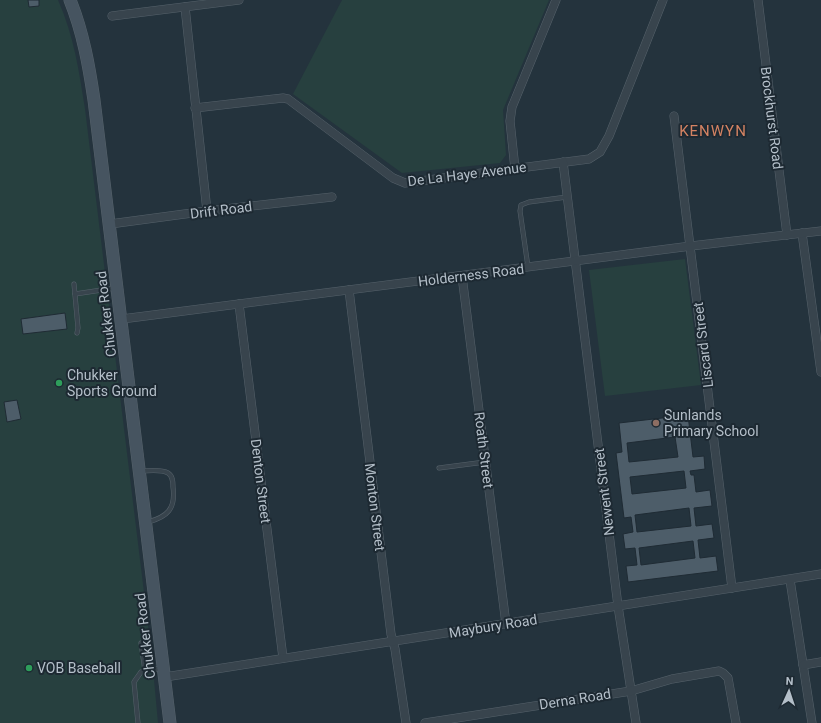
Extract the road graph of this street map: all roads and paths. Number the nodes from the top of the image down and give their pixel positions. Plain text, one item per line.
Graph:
1 (70, 0) edge
2 (239, 0) edge
3 (556, 0) edge
4 (663, 0) edge
5 (758, 0) edge
6 (185, 7) junction
7 (112, 16) dead end
8 (195, 108) junction
9 (674, 116) dead end
10 (563, 162) junction
11 (515, 169) junction
12 (332, 197) dead end
13 (568, 197) junction
14 (207, 211) junction
15 (110, 224) junction
16 (821, 230) edge
17 (802, 233) junction
18 (787, 235) junction
19 (691, 246) junction
20 (576, 261) junction
21 (528, 268) junction
22 (462, 276) junction
23 (74, 284) dead end
24 (118, 287) junction
25 (349, 290) junction
26 (75, 294) junction
27 (239, 304) junction
28 (122, 319) junction
29 (77, 333) dead end
30 (821, 372) edge
31 (486, 462) junction
32 (439, 468) dead end
33 (140, 471) junction
34 (146, 522) junction
35 (821, 574) edge
36 (790, 580) junction
37 (732, 588) junction
38 (618, 606) junction
39 (506, 624) junction
40 (393, 641) junction
41 (141, 643) dead end
42 (283, 658) junction
43 (821, 662) edge
44 (803, 665) junction
45 (145, 671) junction
46 (165, 672) junction
47 (631, 690) junction
48 (138, 723) edge
49 (170, 723) edge
50 (406, 723) edge
51 (425, 723) edge
52 (636, 723) edge
53 (736, 723) edge
54 (812, 723) edge

1 - 15 street, Chukker Road
2 - 6 street
3 - 11 street
4 - 10 street, De La Haye Avenue
5 - 18 street, Brockhurst Road
6 - 7 street
6 - 8 street
8 - 11 street, De La Haye Avenue
8 - 14 street
9 - 19 street, Liscard Street
10 - 11 street, De La Haye Avenue
10 - 13 street, Newent Street
12 - 14 street, Drift Road
13 - 20 street, Newent Street
13 - 21 lane
14 - 15 street, Drift Road
15 - 24 street, Chukker Road
16 - 17 street, Holderness Road
17 - 18 street, Holderness Road
17 - 30 street
18 - 19 street, Holderness Road
19 - 20 street, Holderness Road
19 - 37 street, Liscard Street
20 - 21 street, Holderness Road
20 - 38 street, Newent Street
21 - 22 street, Holderness Road
22 - 25 street, Holderness Road
22 - 31 street, Roath Street
23 - 26 lane
24 - 26 lane
24 - 28 street, Chukker Road
25 - 27 street, Holderness Road
25 - 40 street, Monton Street
26 - 29 lane
27 - 28 street, Holderness Road
27 - 42 street, Denton Street
28 - 33 street, Chukker Road
31 - 32 lane
31 - 39 street, Roath Street
33 - 34 street, Chukker Road
33 - 34 lane
34 - 46 street, Chukker Road
35 - 36 street, Maybury Road
36 - 37 street, Maybury Road
36 - 44 street
37 - 38 street, Maybury Road
38 - 39 street, Maybury Road
38 - 47 street, Newent Street
39 - 40 street, Maybury Road
40 - 42 street, Maybury Road
40 - 50 street, Monton Street
41 - 45 lane
42 - 46 street, Maybury Road
43 - 44 street
44 - 54 street
45 - 46 lane
45 - 48 lane
46 - 49 street, Chukker Road
47 - 51 street, Derna Road
47 - 52 street, Newent Street
47 - 53 street, Derna Road

